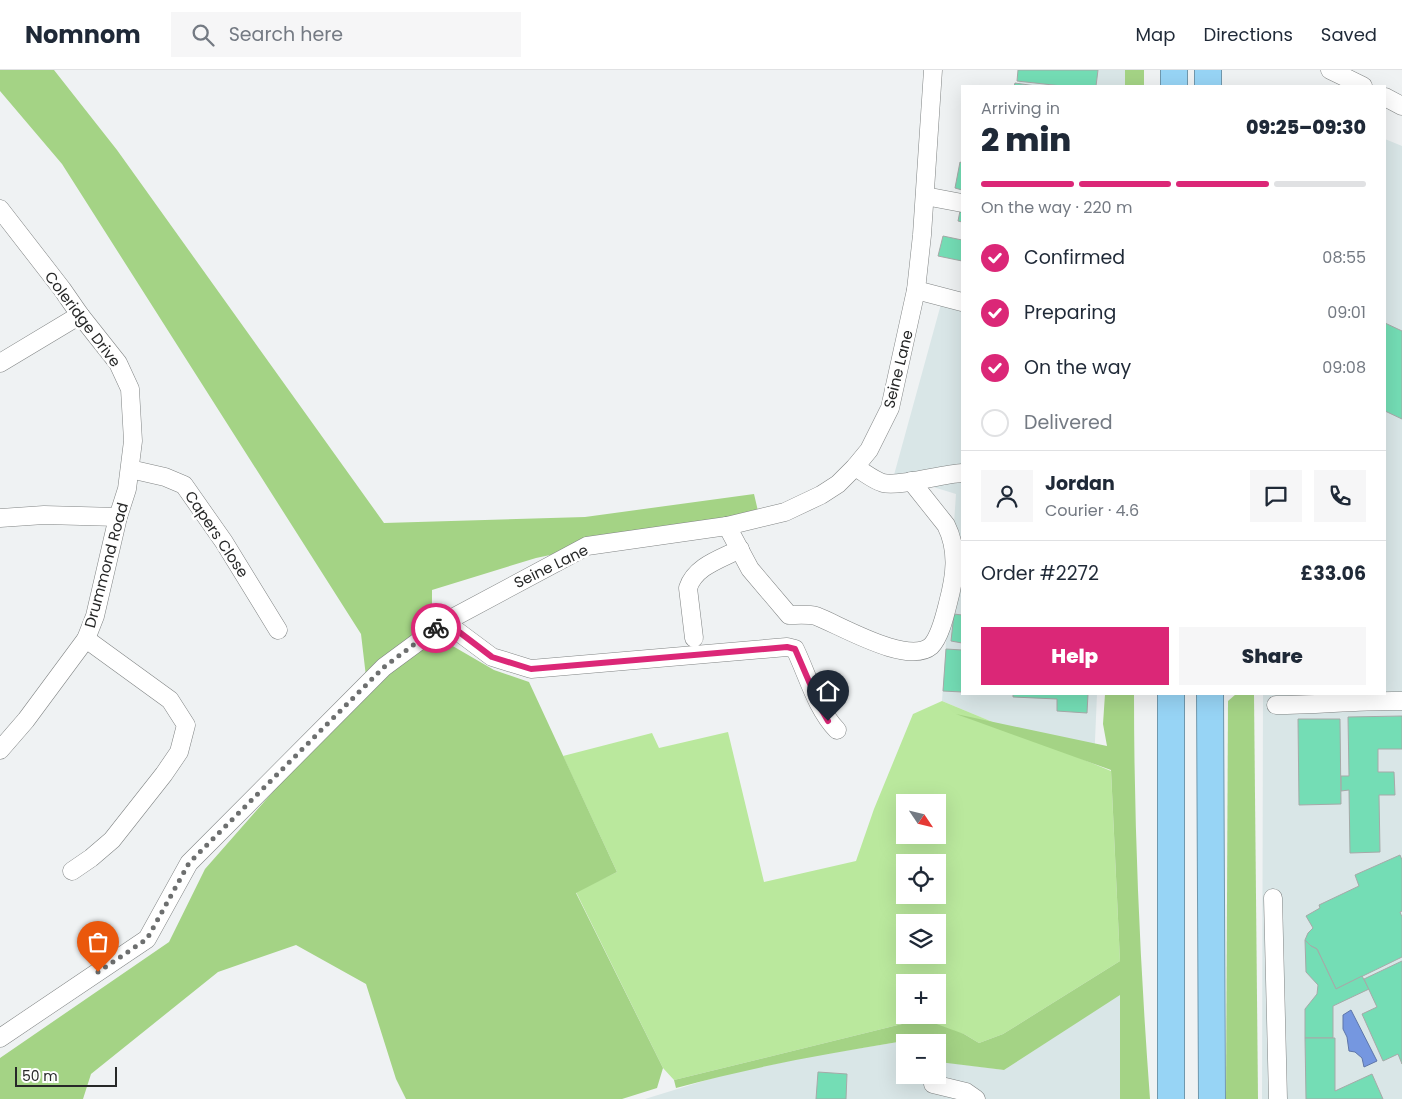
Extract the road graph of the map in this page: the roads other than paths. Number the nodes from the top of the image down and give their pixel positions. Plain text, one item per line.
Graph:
1 (933, 70) edge
2 (1174, 70) edge
3 (1208, 70) edge
4 (1330, 70) edge
5 (1174, 85) edge
6 (1208, 85) edge
7 (1361, 85) edge
8 (1386, 98) edge
9 (1402, 106) edge
10 (925, 196) junction
11 (961, 203) edge
12 (0, 209) edge
13 (916, 290) junction
14 (961, 302) edge
15 (80, 315) junction
16 (0, 362) edge
17 (133, 441) joint
18 (855, 467) junction
19 (130, 470) junction
20 (961, 474) edge
21 (910, 481) junction
22 (118, 517) junction
23 (0, 518) edge
24 (727, 526) junction
25 (740, 549) junction
26 (446, 622) junction
27 (278, 630) dead end
28 (694, 638) dead end
29 (86, 640) junction
30 (1171, 695) edge
31 (1210, 695) edge
32 (1402, 701) edge
33 (1276, 705) dead end
34 (837, 730) dead end
35 (0, 750) edge
36 (72, 871) dead end
37 (1273, 898) dead end
38 (0, 1038) edge
39 (933, 1084) dead end
40 (976, 1099) edge
41 (1171, 1099) edge
42 (1212, 1099) edge
43 (1278, 1099) edge

1 - 10 street, Seine Lane
2 - 5 highway
3 - 6 highway
4 - 7 street
8 - 9 street
10 - 11 street
10 - 13 street, Seine Lane
12 - 15 street, Coleridge Drive
13 - 14 street
13 - 18 street, Seine Lane
15 - 16 street
15 - 17 street, Coleridge Drive
17 - 19 street, Drummond Road
18 - 21 street
18 - 24 street, Seine Lane
19 - 22 street, Drummond Road
19 - 27 street, Capers Close
20 - 21 street
21 - 25 street
22 - 23 street
22 - 29 street, Drummond Road
24 - 25 street
24 - 26 street, Seine Lane
25 - 28 street
26 - 34 street
26 - 38 street, Seine Lane
29 - 35 street, Drummond Road
29 - 36 street
30 - 41 highway
31 - 42 highway
32 - 33 street
37 - 43 street
39 - 40 street

